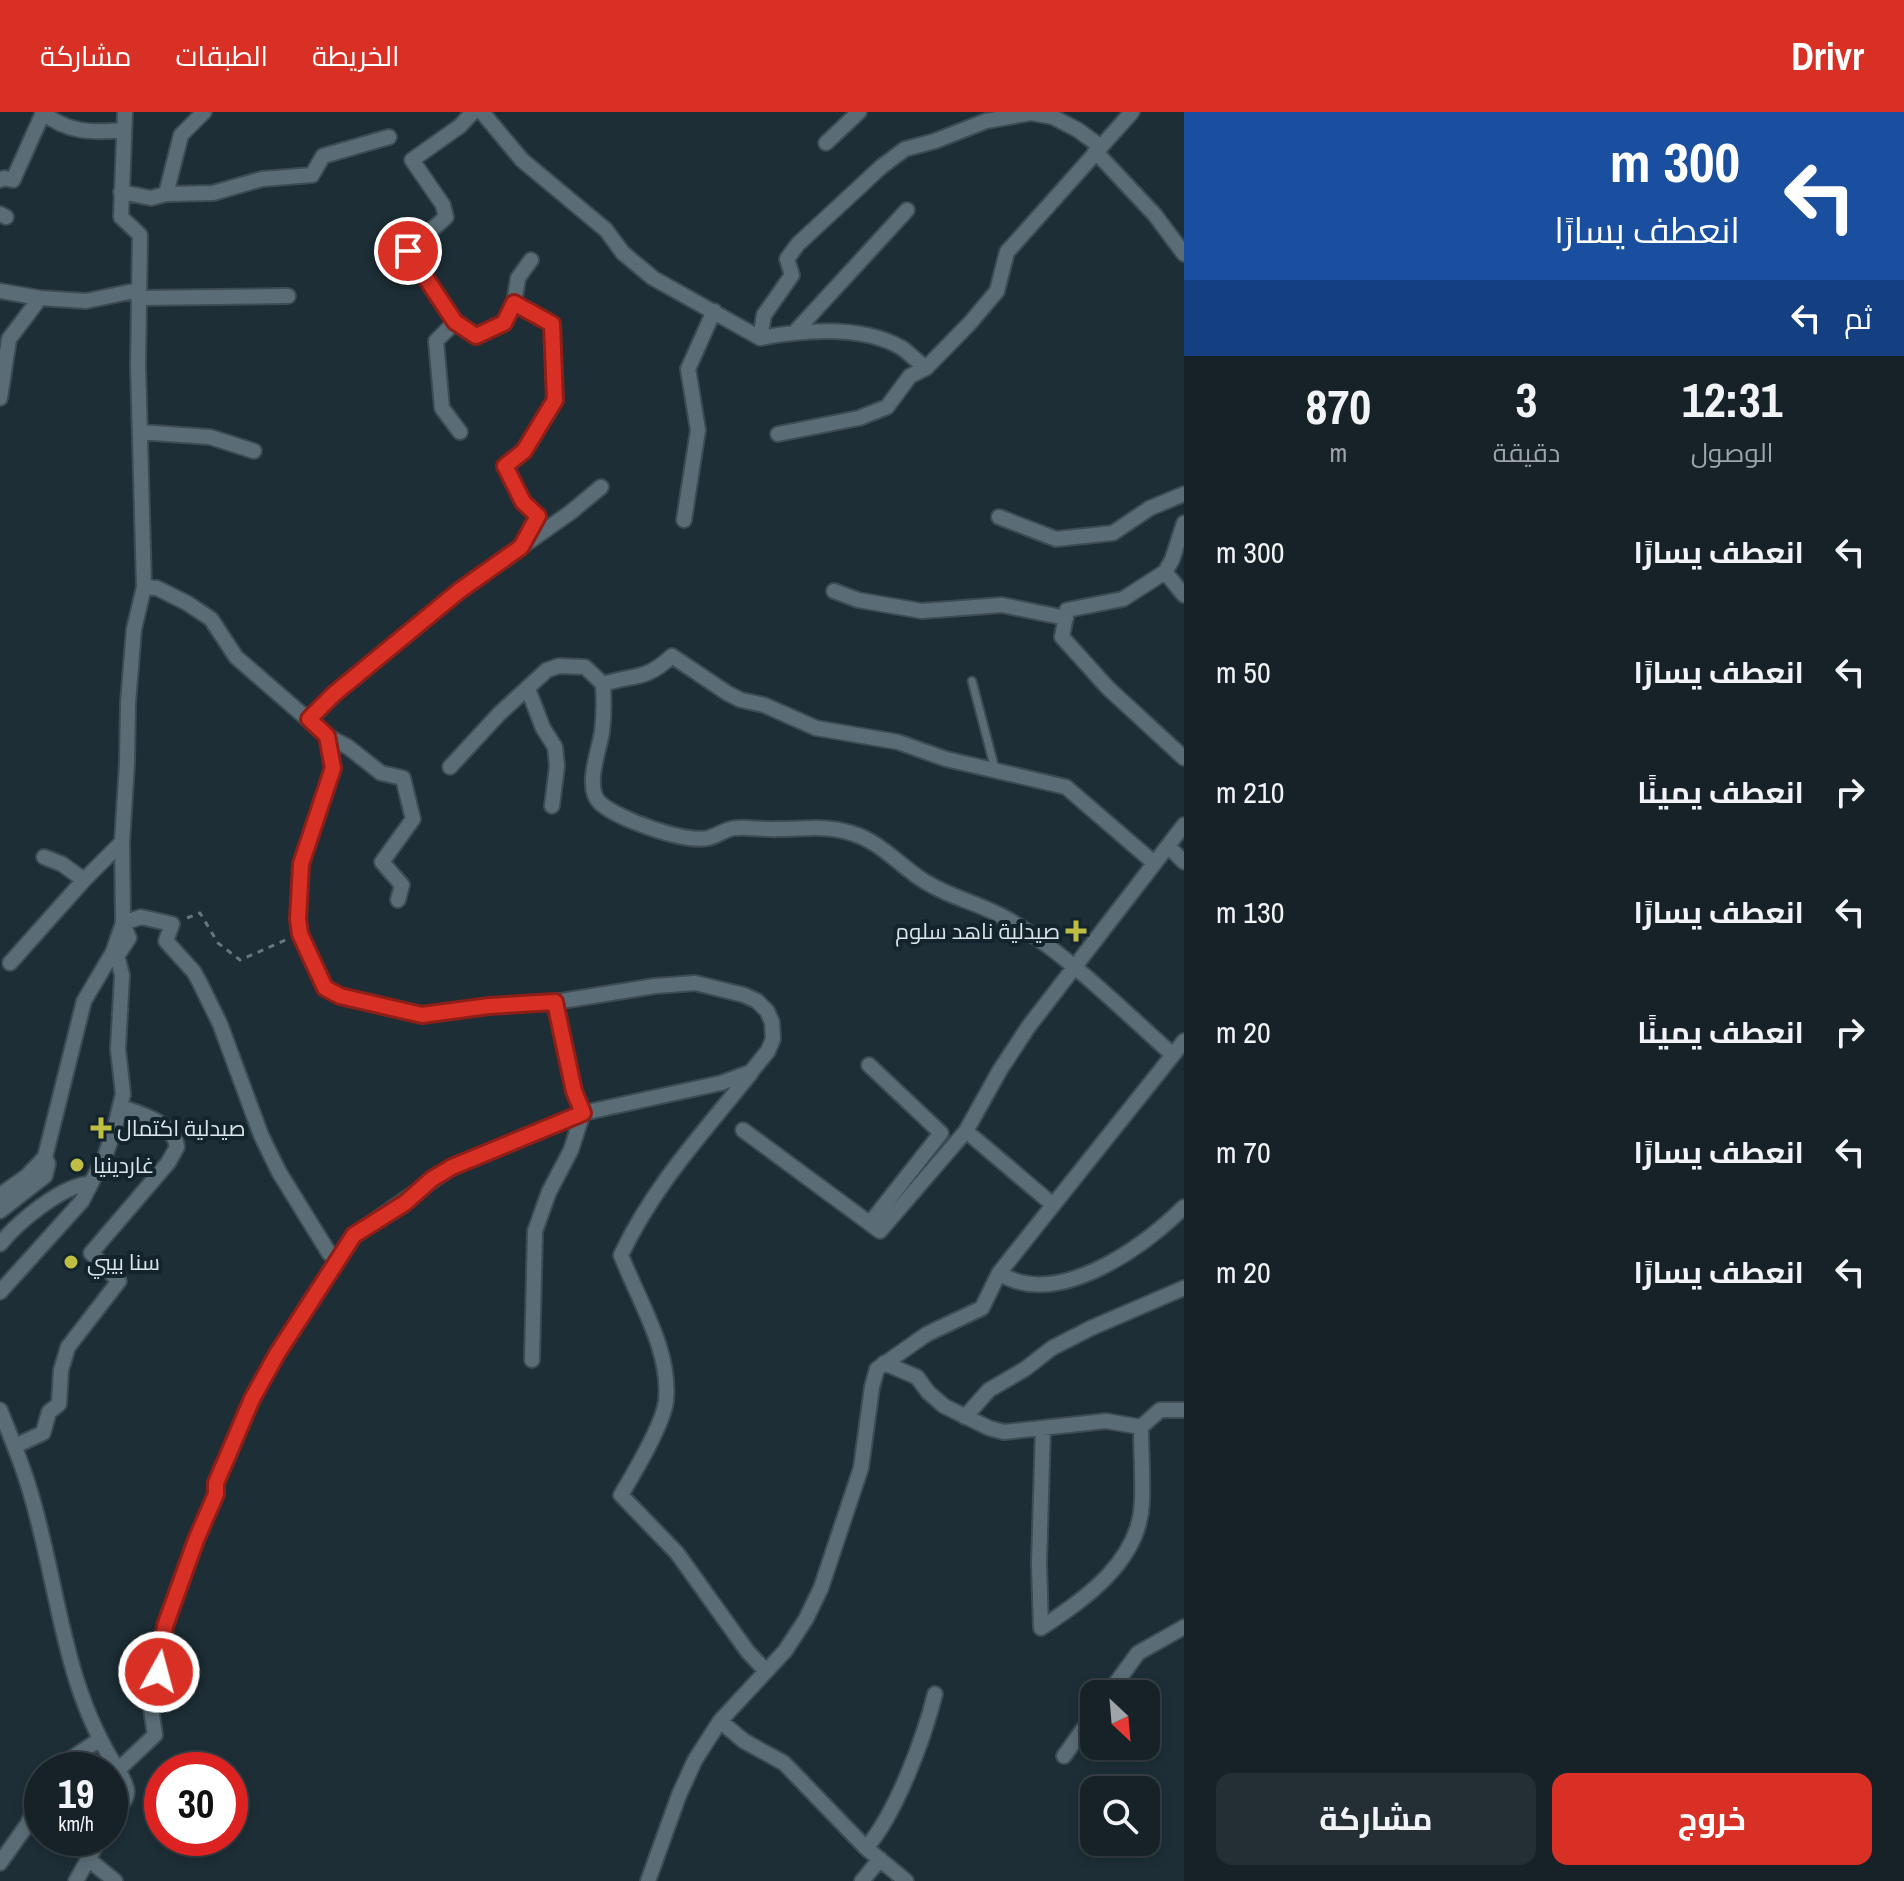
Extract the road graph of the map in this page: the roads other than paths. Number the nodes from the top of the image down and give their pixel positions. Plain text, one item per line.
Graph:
1 (125, 112) edge
2 (204, 112) edge
3 (473, 112) edge
4 (482, 112) edge
5 (859, 112) edge
6 (1132, 112) edge
7 (43, 113) edge
8 (124, 130) junction
9 (389, 137) dead end
10 (826, 143) dead end
11 (1098, 149) junction
12 (0, 180) edge
13 (121, 192) junction
14 (166, 194) junction
15 (907, 210) dead end
16 (1184, 254) edge
17 (531, 260) dead end
18 (0, 291) edge
19 (139, 294) junction
20 (288, 296) dead end
21 (40, 298) junction
22 (514, 303) junction
23 (714, 311) junction
24 (455, 322) junction
25 (795, 332) junction
26 (760, 338) junction
27 (926, 368) junction
28 (0, 398) edge
29 (140, 432) junction
30 (460, 432) dead end
31 (778, 434) dead end
32 (254, 451) dead end
33 (601, 487) dead end
34 (1184, 494) edge
35 (999, 517) dead end
36 (684, 520) dead end
37 (1184, 523) edge
38 (521, 547) junction
39 (1165, 572) junction
40 (144, 587) junction
41 (834, 591) dead end
42 (1184, 595) edge
43 (1066, 618) junction
44 (972, 681) dead end
45 (603, 684) junction
46 (528, 689) junction
47 (309, 719) junction
48 (327, 736) junction
49 (1184, 758) edge
50 (450, 767) dead end
51 (996, 772) junction
52 (552, 806) dead end
53 (1184, 825) edge
54 (122, 842) junction
55 (1168, 846) junction
56 (44, 857) dead end
57 (1153, 862) junction
58 (1184, 862) edge
59 (84, 880) junction
60 (398, 900) dead end
61 (123, 923) junction
62 (10, 963) dead end
63 (1074, 966) junction
64 (555, 1002) junction
65 (1184, 1041) edge
66 (1173, 1055) junction
67 (869, 1065) dead end
68 (751, 1072) junction
69 (121, 1107) junction
70 (583, 1113) junction
71 (743, 1130) dead end
72 (966, 1131) junction
73 (45, 1157) junction
74 (91, 1184) junction
75 (0, 1195) edge
76 (1052, 1204) junction
77 (1184, 1207) edge
78 (0, 1211) edge
79 (870, 1223) junction
80 (0, 1244) edge
81 (338, 1260) junction
82 (999, 1273) junction
83 (1184, 1288) edge
84 (0, 1292) edge
85 (532, 1360) dead end
86 (884, 1363) junction
87 (0, 1410) edge
88 (1184, 1410) edge
89 (965, 1417) junction
90 (1141, 1427) junction
91 (1043, 1428) junction
92 (15, 1446) junction
93 (1184, 1627) edge
94 (766, 1671) junction
95 (1118, 1680) edge
96 (935, 1694) dead end
97 (720, 1721) junction
98 (1080, 1734) edge
99 (99, 1740) junction
100 (81, 1752) edge
101 (107, 1752) edge
102 (1064, 1756) dead end
103 (128, 1761) edge
104 (24, 1829) edge
105 (866, 1848) junction
106 (90, 1856) edge
107 (88, 1859) junction
108 (880, 1859) junction
109 (0, 1863) edge
110 (76, 1881) edge
111 (115, 1881) edge
112 (648, 1881) edge
113 (862, 1881) edge
114 (906, 1881) edge

1 - 8 street
2 - 14 street
3 - 24 street
4 - 23 street
5 - 10 street
6 - 11 street
7 - 8 street
7 - 12 street
8 - 13 street
9 - 14 street
11 - 16 street
11 - 26 street
11 - 27 street
13 - 14 street
13 - 19 street
15 - 25 street
17 - 22 street
18 - 21 street
19 - 20 street
19 - 21 street
19 - 29 street
21 - 28 street
22 - 24 street
22 - 38 street
23 - 26 street
23 - 36 street
24 - 30 street
25 - 26 street
25 - 27 street
27 - 31 street
29 - 32 street
29 - 40 street
33 - 38 street
34 - 35 street
37 - 39 street
38 - 47 street
39 - 42 street
39 - 43 street
40 - 47 street
40 - 54 street
41 - 43 street
43 - 49 street
44 - 51 lane
45 - 46 street
45 - 51 street
45 - 63 street
46 - 50 street
46 - 52 street
47 - 48 street
48 - 60 street
48 - 64 street
51 - 57 street
53 - 55 street
54 - 59 street
54 - 61 street
55 - 57 street
55 - 58 street
56 - 59 street
57 - 63 street
59 - 62 street
61 - 69 street
61 - 73 street
61 - 81 street
63 - 66 street
63 - 72 street
64 - 68 street
64 - 70 street
65 - 66 street
66 - 76 street
67 - 79 street
68 - 70 street
68 - 94 street
69 - 74 street
69 - 92 street
70 - 81 street
70 - 85 street
71 - 79 street
72 - 76 street
72 - 79 street
73 - 75 street
73 - 78 street
74 - 80 street
74 - 84 street
76 - 82 street
77 - 82 street
81 - 103 street
82 - 86 street
83 - 89 street
86 - 89 street
86 - 94 street
87 - 92 street
88 - 90 street
89 - 91 street
90 - 91 street
90 - 91 street
92 - 99 street
93 - 95 street
94 - 97 street
96 - 105 street
97 - 105 street
97 - 112 street
98 - 102 street
99 - 100 street
99 - 101 street
104 - 109 street
105 - 108 street
106 - 107 street
107 - 110 street
107 - 111 street
108 - 113 street
108 - 114 street

